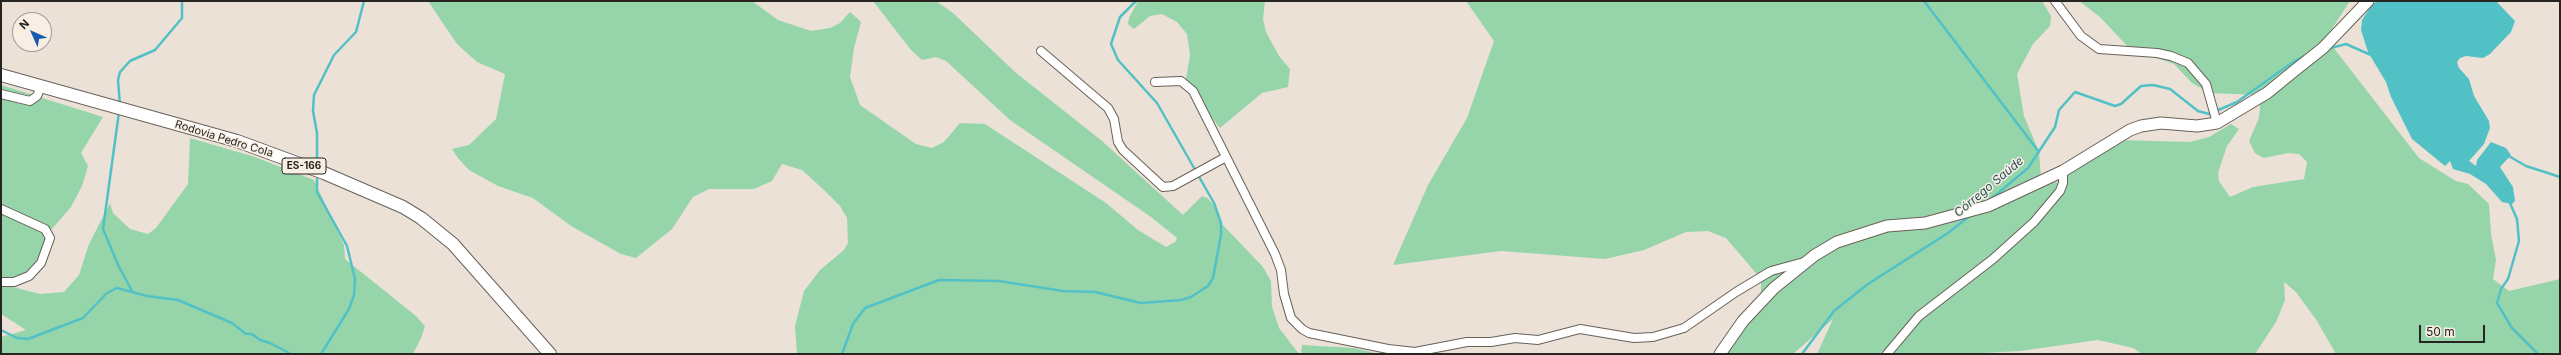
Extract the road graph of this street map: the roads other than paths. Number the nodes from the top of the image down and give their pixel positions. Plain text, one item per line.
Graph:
1 (2055, 1) edge
2 (2368, 1) edge
3 (1041, 51) dead end
4 (1, 75) edge
5 (1155, 82) dead end
6 (41, 87) junction
7 (1, 94) edge
8 (2217, 123) junction
9 (1226, 157) junction
10 (2063, 171) junction
11 (1, 209) edge
12 (1806, 262) junction
13 (1, 282) edge
14 (550, 354) edge
15 (1720, 354) edge
16 (1887, 354) edge

1 - 8 street
2 - 8 street
3 - 9 street
4 - 6 main road, Rodovia Pedro Cola / ES-166
5 - 9 street
6 - 7 street
6 - 14 main road, Rodovia Pedro Cola / ES-166
8 - 10 street
9 - 12 street
10 - 12 street
10 - 16 street
11 - 13 street
12 - 15 street

